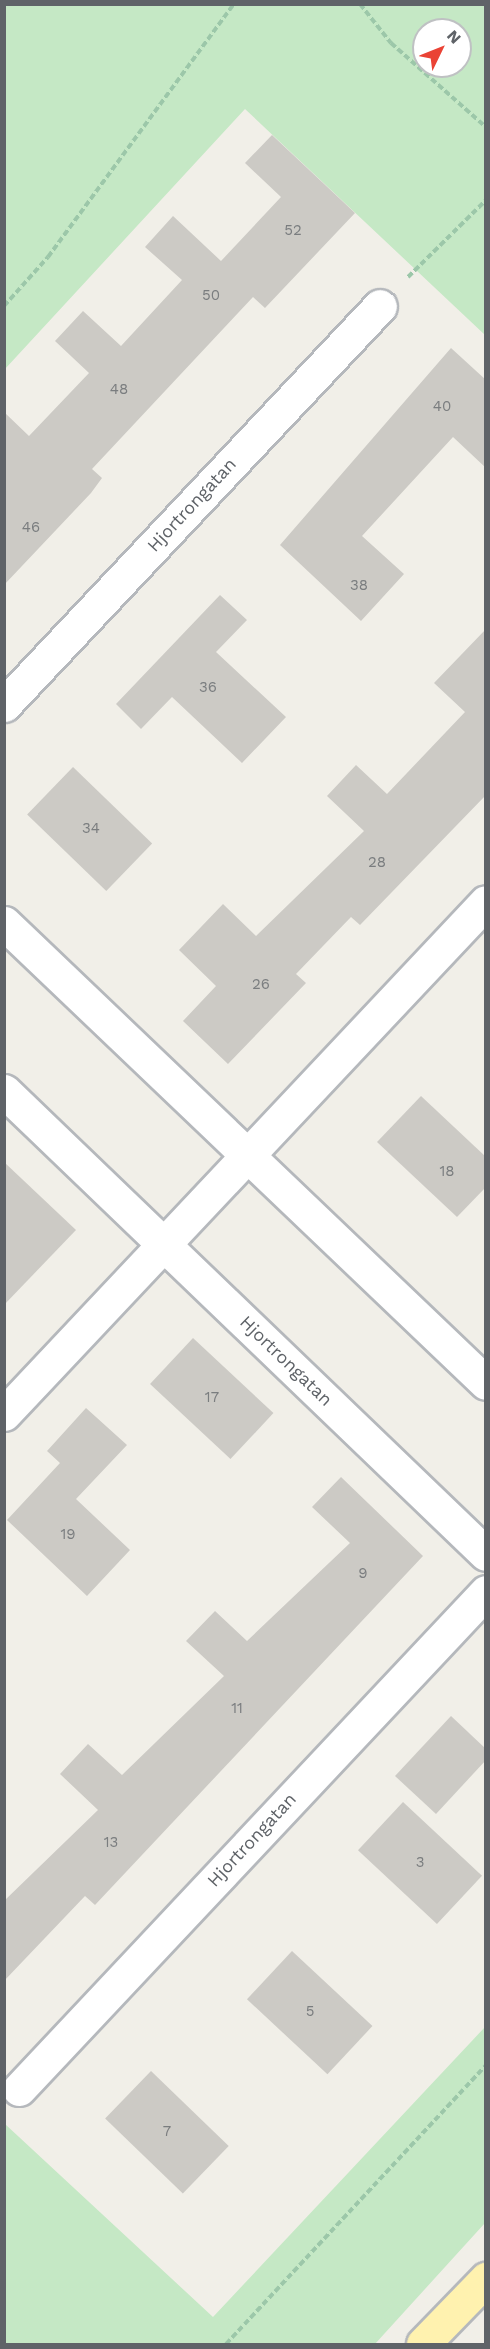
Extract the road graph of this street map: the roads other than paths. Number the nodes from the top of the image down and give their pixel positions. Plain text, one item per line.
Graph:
1 (380, 306) road end
2 (4, 705) edge
3 (486, 902) edge
4 (4, 923) edge
5 (4, 1091) edge
6 (248, 1155) junction
7 (164, 1244) junction
8 (486, 1383) edge
9 (4, 1414) edge
10 (486, 1554) edge
11 (486, 1592) edge
12 (19, 2089) dead end
13 (486, 2279) edge
14 (423, 2344) edge

1 - 2 street, Hjortrongatan
3 - 6 street
4 - 6 street
5 - 7 street, Hjortrongatan
6 - 7 street
6 - 8 street
7 - 9 street
7 - 10 street, Hjortrongatan
11 - 12 street, Hjortrongatan
13 - 14 main road

